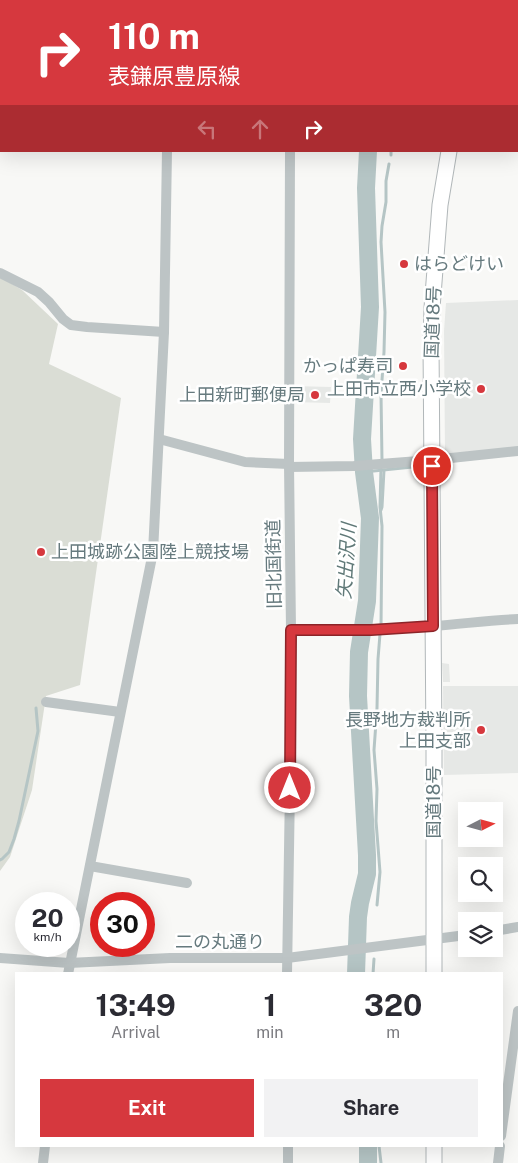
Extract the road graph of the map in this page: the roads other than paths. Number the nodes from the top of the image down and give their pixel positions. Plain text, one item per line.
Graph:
1 (167, 152) edge
2 (449, 152) edge
3 (290, 153) edge
4 (0, 273) edge
5 (164, 332) junction
6 (159, 439) junction
7 (518, 450) edge
8 (432, 460) junction
9 (289, 466) junction
10 (518, 619) edge
11 (433, 626) junction
12 (291, 630) junction
13 (46, 702) dead end
14 (120, 712) junction
15 (90, 866) junction
16 (187, 883) dead end
17 (518, 928) edge
18 (503, 930) edge
19 (458, 936) edge
20 (434, 940) junction
21 (0, 958) edge
22 (287, 958) junction
23 (69, 963) junction
24 (68, 972) edge
25 (287, 972) edge
26 (434, 972) edge
27 (518, 1011) edge
28 (503, 1121) edge
29 (45, 1147) edge
30 (288, 1147) edge
31 (434, 1147) edge
32 (500, 1147) edge
33 (43, 1163) edge
34 (288, 1163) edge
35 (434, 1163) edge
36 (498, 1163) edge

1 - 5 street
2 - 8 highway, 国道18号
3 - 9 street, 旧北国街道
4 - 5 street
5 - 6 street
6 - 9 street
6 - 14 street
7 - 8 street
8 - 9 street
8 - 11 highway, 国道18号
9 - 12 street, 旧北国街道
10 - 11 street
11 - 12 street
11 - 20 highway, 国道18号
12 - 22 street, 旧北国街道
13 - 14 street
14 - 15 street
15 - 16 street
15 - 23 street
17 - 18 street
19 - 20 street
20 - 22 street, 二の丸通り
20 - 26 highway, 国道18号
21 - 23 street, 二の丸通り
22 - 23 street, 二の丸通り
22 - 25 street, 旧北国街道
23 - 24 street
27 - 28 street
29 - 33 street
30 - 34 street
31 - 35 highway
32 - 36 street

